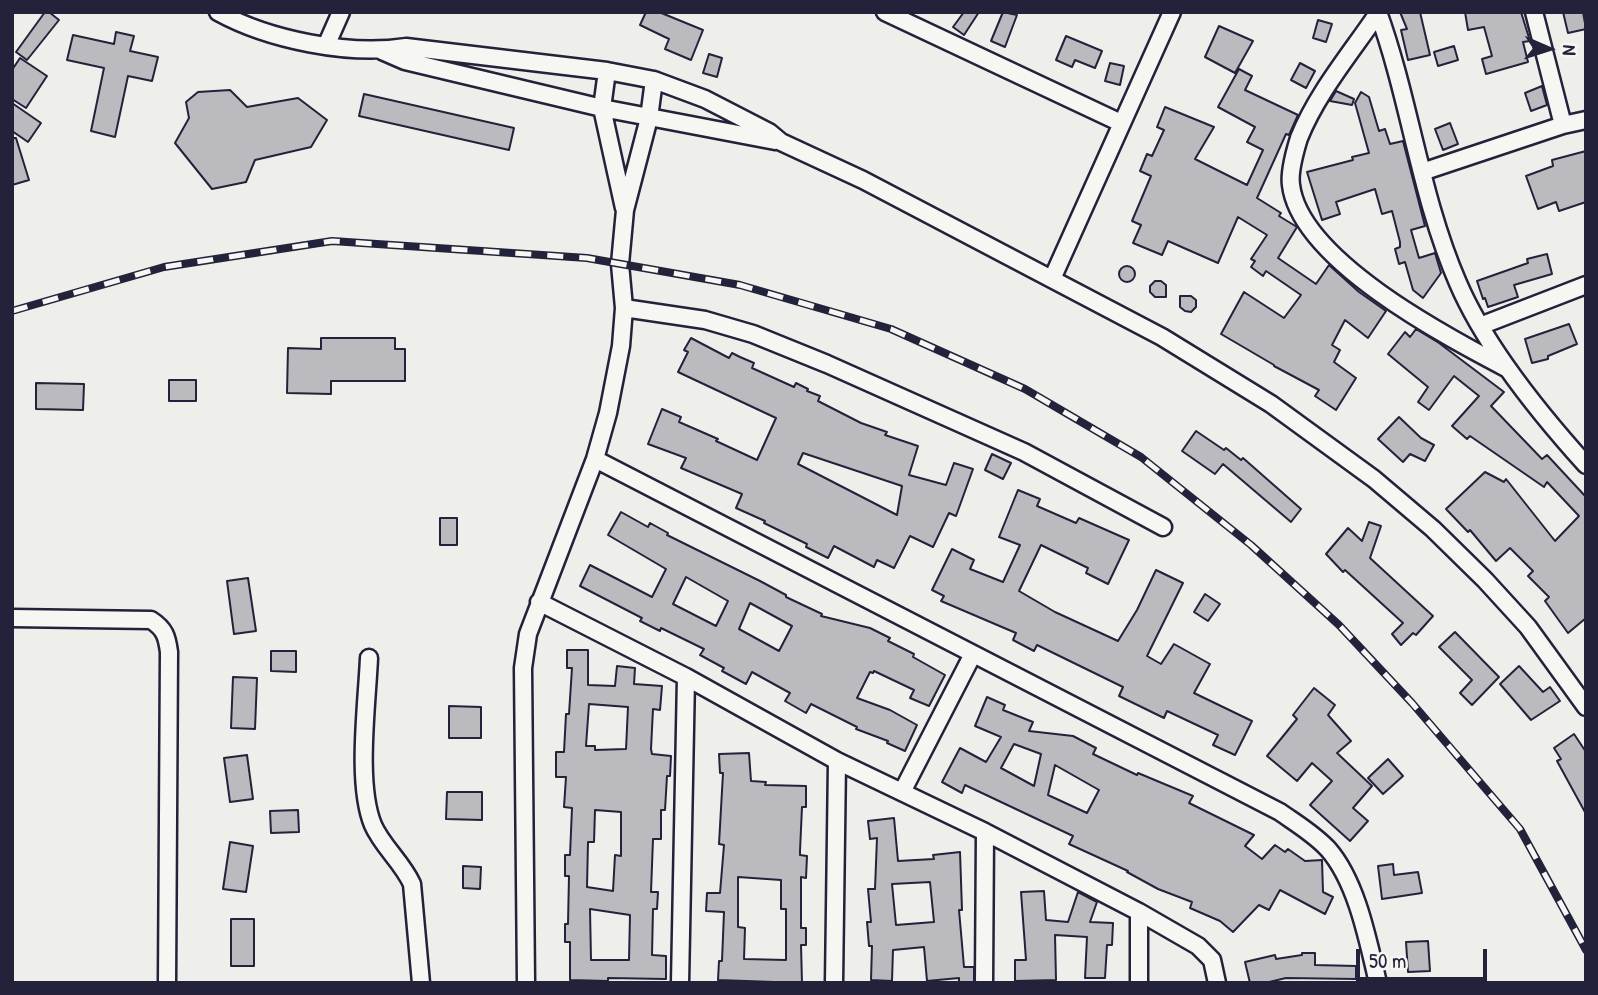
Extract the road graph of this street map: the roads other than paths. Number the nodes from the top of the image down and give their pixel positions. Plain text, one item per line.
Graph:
1 (218, 12) edge
2 (341, 12) edge
3 (885, 12) edge
4 (1172, 12) edge
5 (1378, 12) edge
6 (1534, 12) edge
7 (326, 46) junction
8 (382, 51) junction
9 (607, 71) junction
10 (654, 80) junction
11 (602, 108) junction
12 (649, 118) junction
13 (1586, 120) edge
14 (1121, 123) junction
15 (1563, 125) junction
16 (781, 142) junction
17 (1422, 172) junction
18 (625, 210) junction
19 (1052, 279) junction
20 (1586, 285) edge
21 (624, 307) junction
22 (1480, 326) junction
23 (1510, 370) junction
24 (595, 458) junction
25 (1584, 460) edge
26 (1163, 527) dead end
27 (539, 602) junction
28 (12, 618) edge
29 (973, 654) junction
30 (369, 658) dead end
31 (686, 677) junction
32 (1586, 708) edge
33 (837, 761) junction
34 (902, 792) junction
35 (985, 832) junction
36 (1139, 912) junction
37 (167, 983) edge
38 (421, 983) edge
39 (526, 983) edge
40 (680, 983) edge
41 (834, 983) edge
42 (984, 983) edge
43 (1139, 983) edge
44 (1217, 983) edge
45 (1378, 983) edge

1 - 7 street
2 - 7 street
3 - 14 street
4 - 14 street
5 - 17 street
5 - 23 street
6 - 15 street
7 - 8 street
8 - 9 street
8 - 11 street
9 - 10 street
9 - 11 street
10 - 12 street
10 - 16 street
11 - 12 street
11 - 18 street
12 - 16 street
12 - 18 street
13 - 15 street
14 - 19 street
15 - 17 street
16 - 19 street
17 - 22 street
18 - 21 street
19 - 32 street
20 - 22 street
21 - 24 street
21 - 26 street
22 - 23 street
23 - 25 street
24 - 27 street
24 - 29 street
27 - 31 street
27 - 39 street
28 - 37 street
29 - 34 street
29 - 45 street
30 - 38 street
31 - 33 street
31 - 40 street
33 - 34 street
33 - 41 street
34 - 35 street
35 - 36 street
35 - 42 street
36 - 43 street
36 - 44 street

